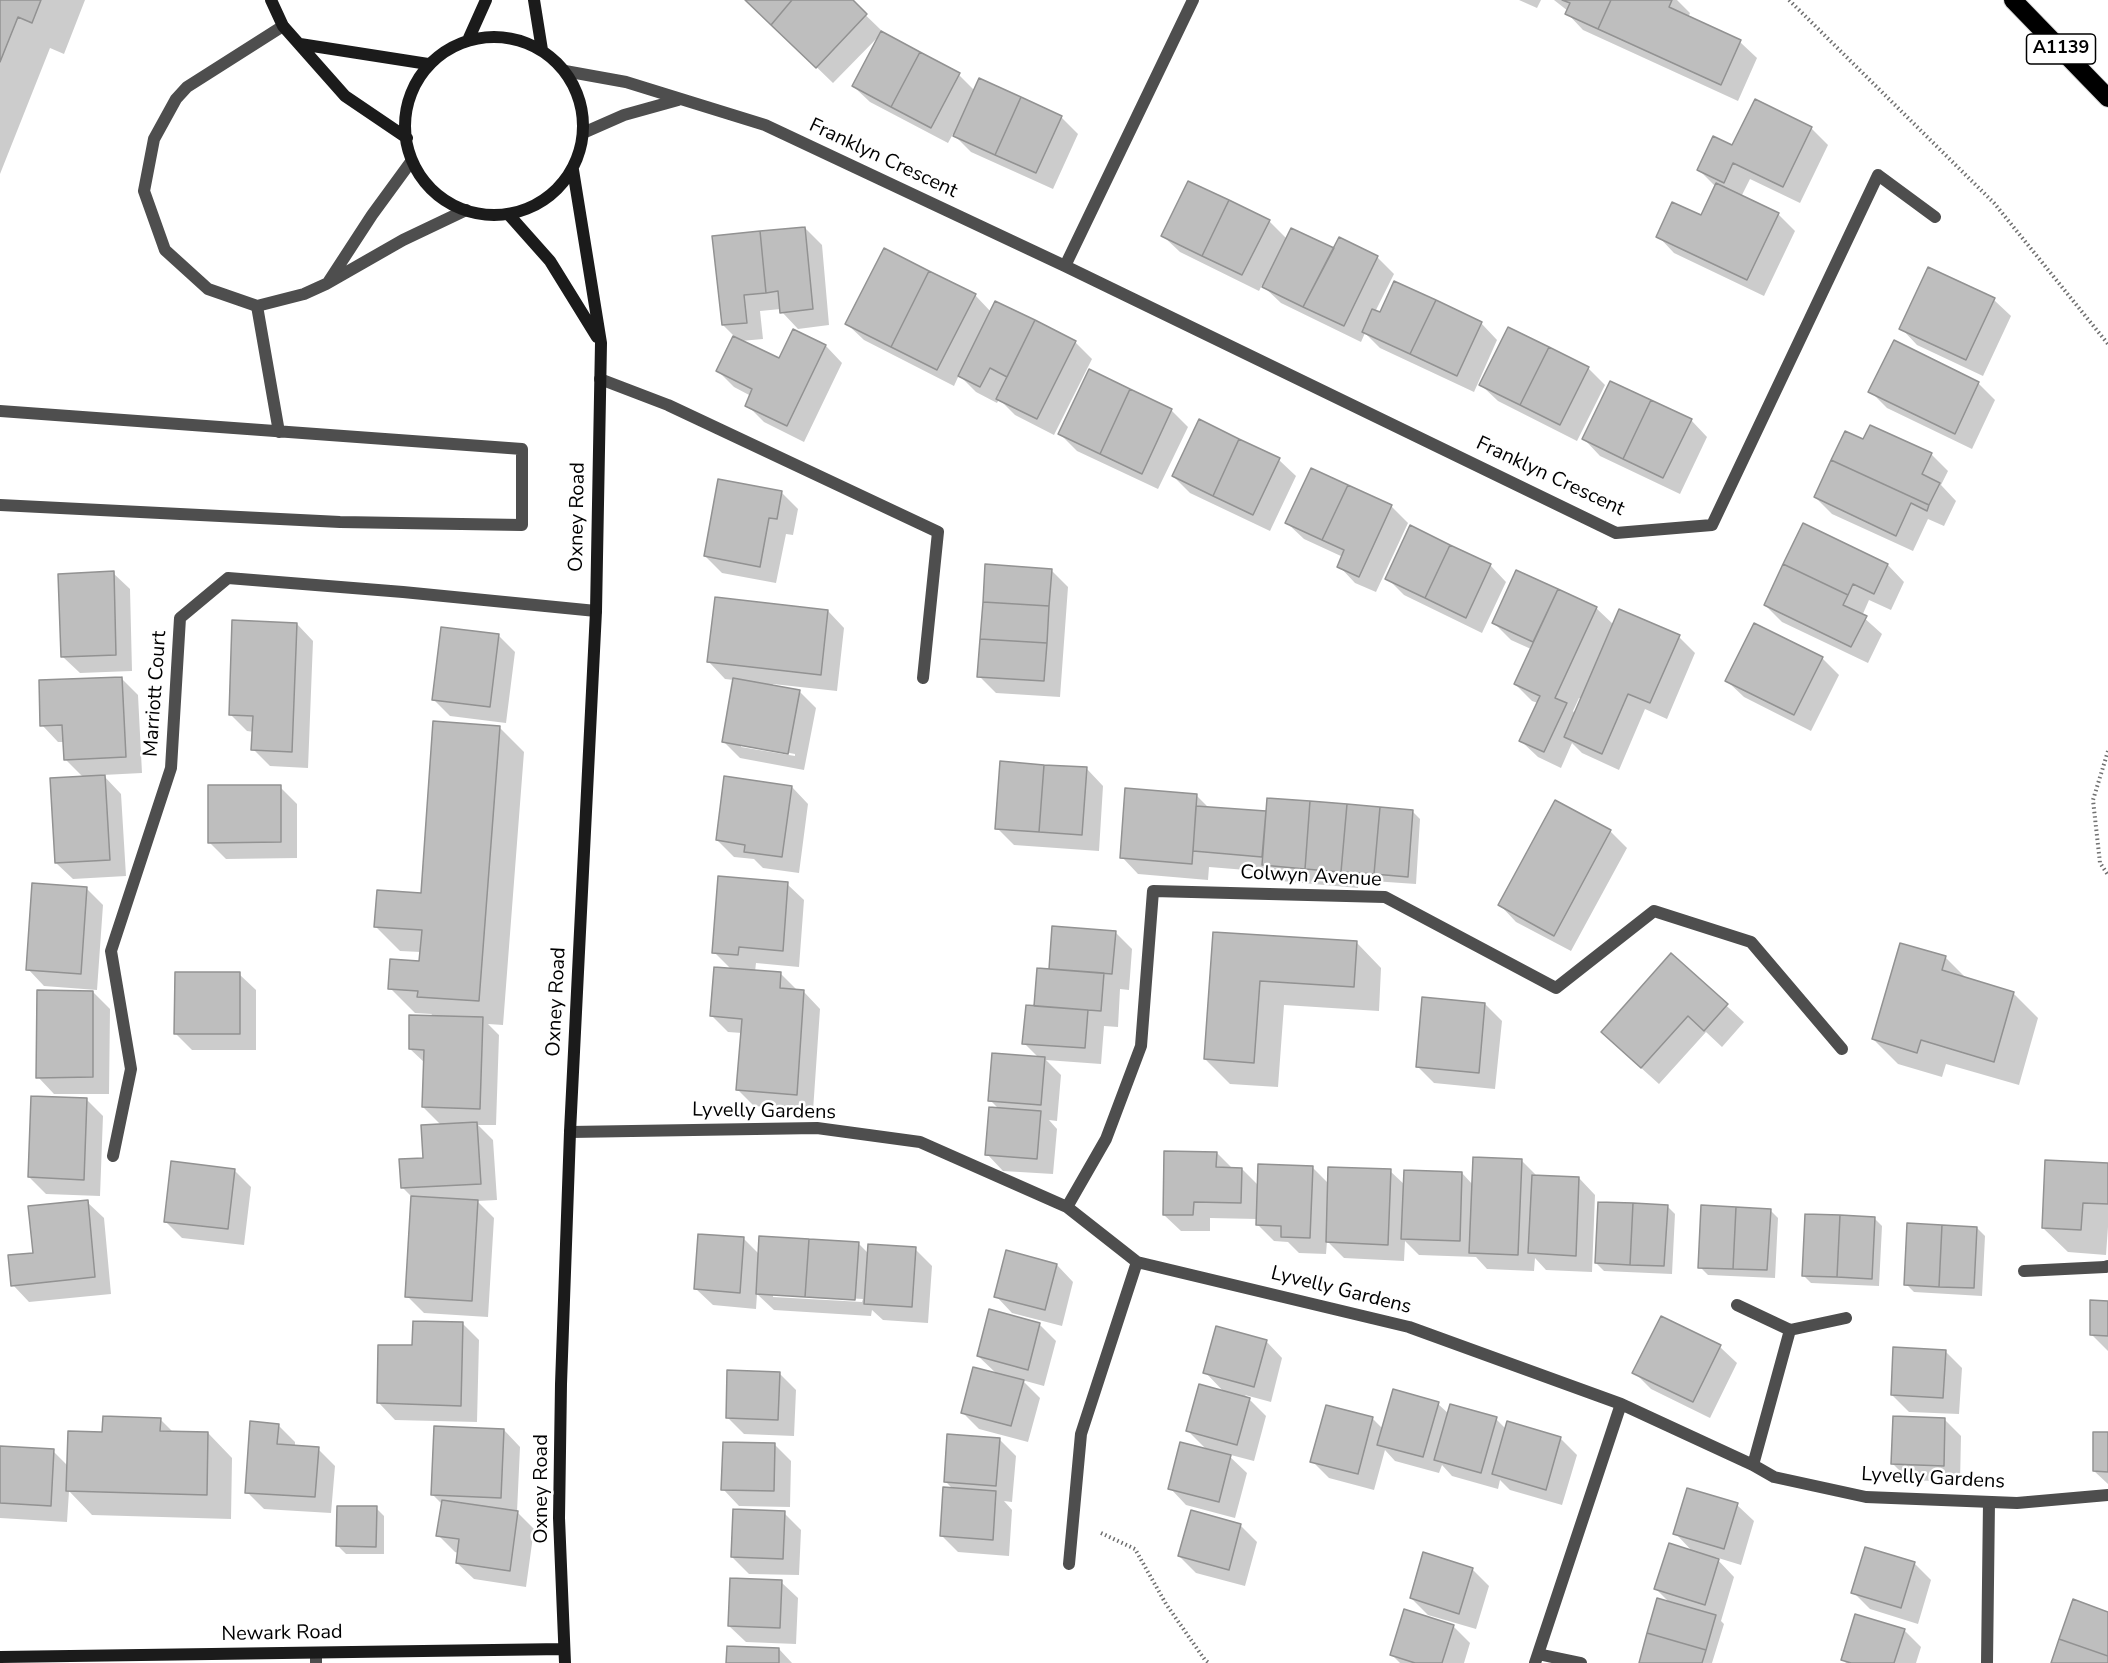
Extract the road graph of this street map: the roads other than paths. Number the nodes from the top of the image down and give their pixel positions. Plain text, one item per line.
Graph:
1 (271, 0) edge
2 (486, 0) edge
3 (534, 0) edge
4 (1192, 0) edge
5 (2013, 0) edge
6 (283, 26) junction
7 (469, 38) junction
8 (300, 44) junction
9 (542, 50) junction
10 (428, 64) junction
11 (565, 71) junction
12 (2108, 98) edge
13 (679, 100) junction
14 (583, 133) junction
15 (407, 138) junction
16 (410, 163) junction
17 (573, 170) junction
18 (466, 210) junction
19 (510, 216) junction
20 (1935, 217) dead end
21 (1065, 266) junction
22 (326, 284) junction
23 (257, 306) junction
24 (601, 343) junction
25 (600, 379) junction
26 (0, 411) edge
27 (279, 432) junction
28 (0, 505) edge
29 (596, 611) junction
30 (923, 678) dead end
31 (1842, 1049) dead end
32 (570, 1132) junction
33 (113, 1156) dead end
34 (1067, 1207) junction
35 (1137, 1262) junction
36 (2106, 1267) edge
37 (2024, 1271) dead end
38 (1737, 1305) dead end
39 (1846, 1318) dead end
40 (1790, 1330) junction
41 (1621, 1404) junction
42 (1753, 1465) junction
43 (2108, 1496) edge
44 (1989, 1502) junction
45 (1069, 1564) dead end
46 (564, 1649) junction
47 (0, 1657) edge
48 (316, 1658) edge
49 (1537, 1659) edge
50 (565, 1663) edge
51 (1581, 1663) edge
52 (1987, 1663) edge

1 - 6 street
2 - 7 street
3 - 9 street
4 - 21 street
5 - 12 highway, A1139
6 - 8 street
6 - 23 street
7 - 9 street
7 - 10 street
8 - 10 street
8 - 15 street
9 - 11 street
10 - 15 street
11 - 13 street, Franklyn Crescent
11 - 14 street
13 - 14 street
13 - 21 street, Franklyn Crescent
14 - 17 street
15 - 16 street
16 - 18 street
16 - 22 street
17 - 19 street
17 - 24 street, Oxney Road
18 - 19 street
18 - 22 street
19 - 24 street
20 - 21 street, Franklyn Crescent
22 - 23 street
23 - 27 street
24 - 25 street, Oxney Road
25 - 29 street, Oxney Road
25 - 30 street
26 - 27 street
27 - 28 street
29 - 32 street, Oxney Road
29 - 33 street, Marriott Court
31 - 34 street, Colwyn Avenue
32 - 34 street, Lyvelly Gardens
32 - 46 street, Oxney Road
34 - 35 street, Lyvelly Gardens
35 - 41 street, Lyvelly Gardens
35 - 45 street
36 - 37 street
38 - 40 street
39 - 40 street
40 - 42 street
41 - 42 street, Lyvelly Gardens
41 - 49 street
42 - 44 street, Lyvelly Gardens
43 - 44 street, Lyvelly Gardens
44 - 52 street
46 - 48 street, Newark Road
46 - 50 street, Oxney Road
47 - 48 street, Newark Road
49 - 51 street

